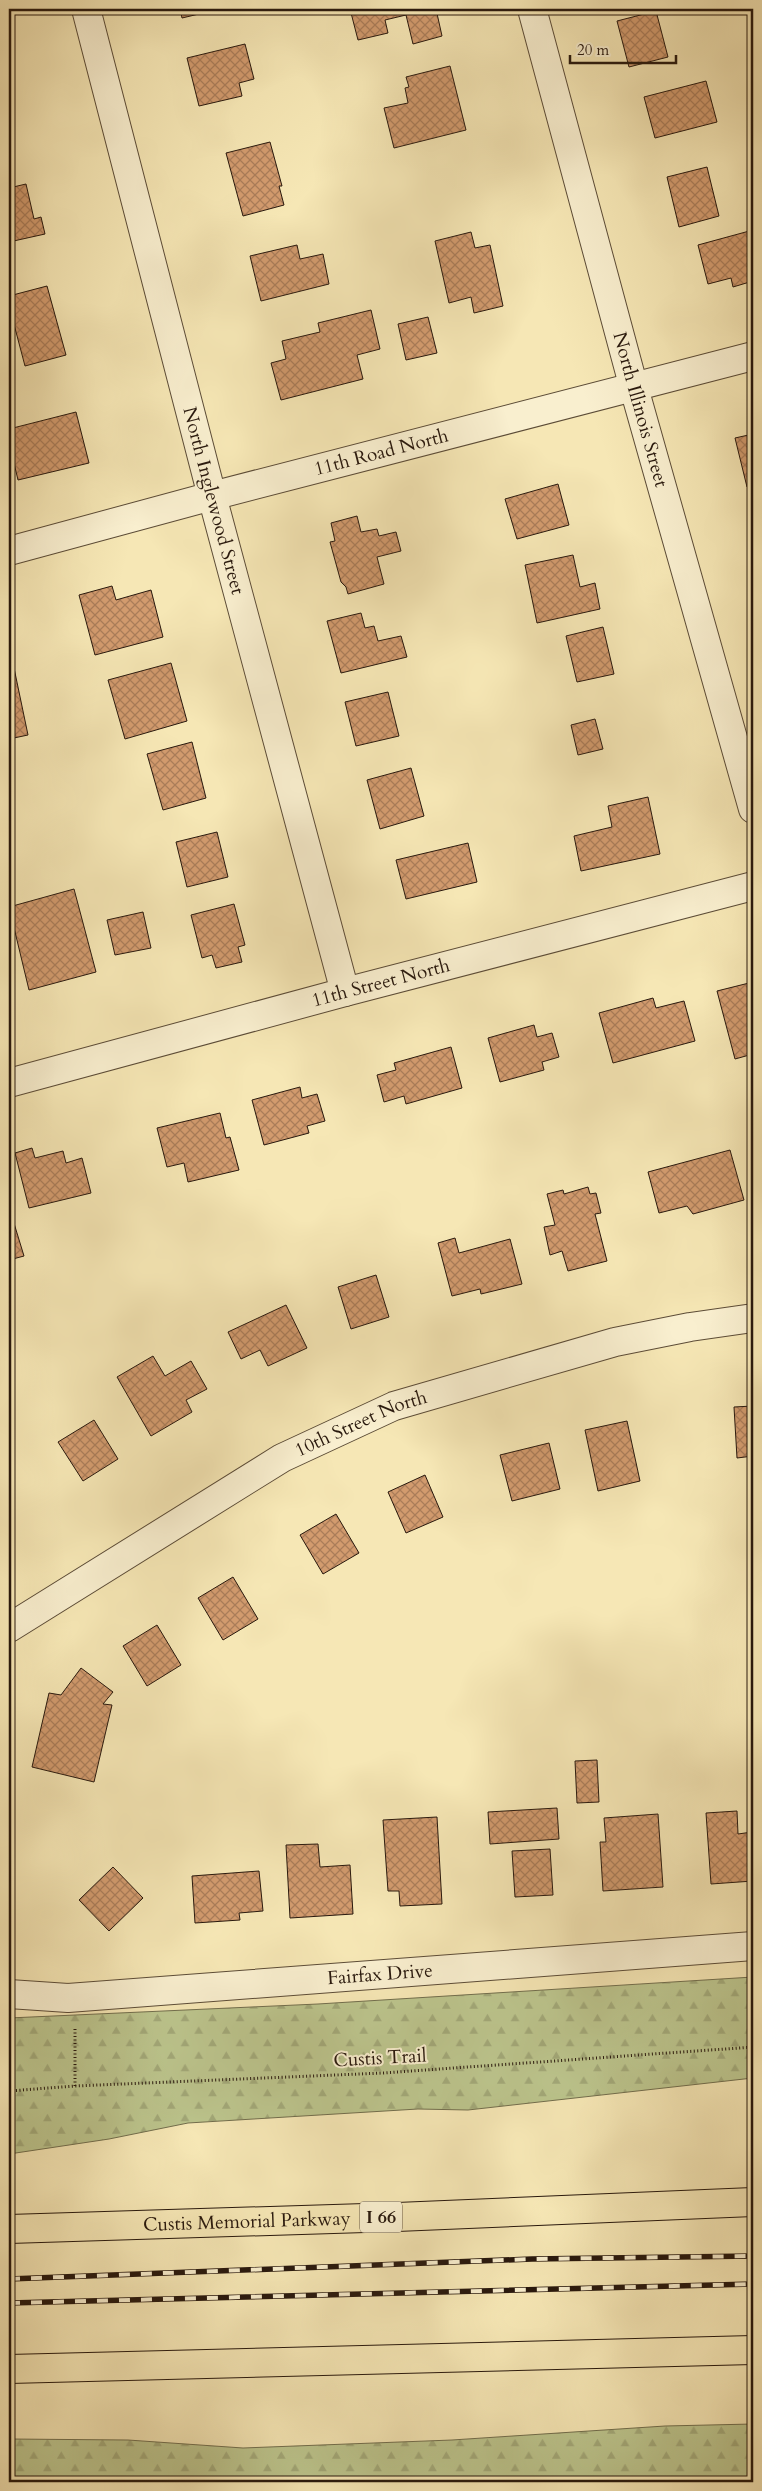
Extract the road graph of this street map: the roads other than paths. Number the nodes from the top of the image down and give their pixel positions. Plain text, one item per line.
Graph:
1 (86, 9) edge
2 (532, 9) edge
3 (753, 356) edge
4 (634, 388) junction
5 (212, 496) junction
6 (9, 551) edge
7 (753, 809) edge
8 (753, 886) edge
9 (345, 992) junction
10 (9, 1083) edge
11 (753, 1318) edge
12 (9, 1628) edge
13 (753, 1946) edge
14 (9, 1994) edge
15 (753, 2202) edge
16 (9, 2229) edge
17 (753, 2350) edge
18 (9, 2369) edge

1 - 5 street, North Inglewood Street
2 - 4 street, North Illinois Street
3 - 4 street, 11th Road North
4 - 5 street, 11th Road North
4 - 7 street, North Illinois Street
5 - 6 street, 11th Road North
5 - 9 street, North Inglewood Street
8 - 9 street, 11th Street North
9 - 10 street, 11th Street North
11 - 12 street, 10th Street North
13 - 14 street, Fairfax Drive
15 - 16 highway, Custis Memorial Parkway / I 66
17 - 18 highway

